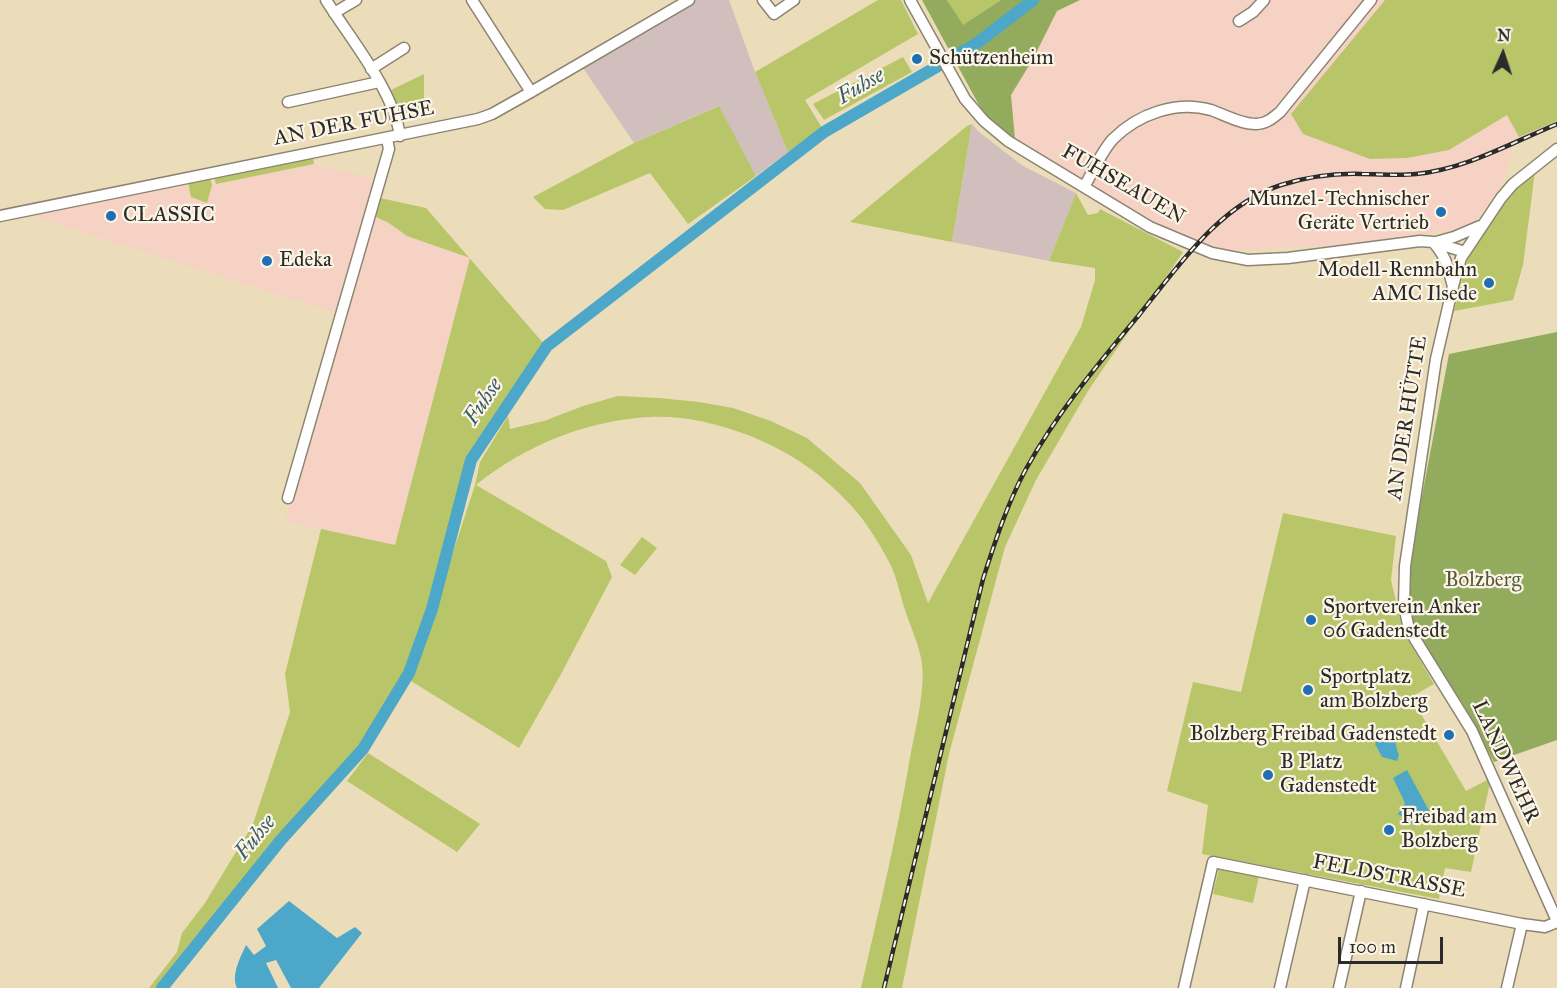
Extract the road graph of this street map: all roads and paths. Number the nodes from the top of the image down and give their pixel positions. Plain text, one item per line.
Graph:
1 (326, 0) edge
2 (356, 0) edge
3 (472, 0) edge
4 (763, 0) edge
5 (794, 0) edge
6 (910, 0) edge
7 (1263, 0) edge
8 (1371, 0) edge
9 (681, 2) edge
10 (334, 13) junction
11 (1239, 21) dead end
12 (404, 48) dead end
13 (371, 69) junction
14 (379, 82) junction
15 (531, 92) junction
16 (288, 102) dead end
17 (400, 136) junction
18 (387, 139) junction
19 (1557, 149) edge
20 (1084, 187) junction
21 (0, 216) edge
22 (1480, 226) junction
23 (1433, 242) junction
24 (1465, 252) junction
25 (1453, 286) junction
26 (288, 498) dead end
27 (1408, 625) joint
28 (1305, 880) junction
29 (1361, 891) junction
30 (1424, 904) junction
31 (1557, 922) edge
32 (1522, 924) junction
33 (1184, 988) edge
34 (1280, 988) edge
35 (1339, 988) edge
36 (1406, 988) edge
37 (1507, 988) edge

1 - 10 street
2 - 10 street
3 - 15 street
4 - 5 street
6 - 20 street, FUHSEAUEN
7 - 11 street
8 - 20 street
9 - 15 street, AN DER FUHSE
10 - 13 street
12 - 13 street
13 - 14 street
14 - 16 street
14 - 17 street
15 - 17 street, AN DER FUHSE
17 - 18 street, AN DER FUHSE
18 - 21 street, AN DER FUHSE
18 - 26 street
19 - 22 street, AN DER HÜTTE
20 - 23 street, FUHSEAUEN
22 - 23 street
22 - 24 street, AN DER HÜTTE
23 - 24 street, FUHSEAUEN
23 - 25 street
24 - 25 street, AN DER HÜTTE
25 - 27 street, AN DER HÜTTE
27 - 31 street, LANDWEHR
28 - 29 street, FELDSTRASSE
28 - 33 street, FELDSTRASSE
28 - 34 street
29 - 30 street, FELDSTRASSE
29 - 35 street
30 - 32 street, FELDSTRASSE
30 - 36 street
31 - 32 street, FELDSTRASSE
32 - 37 street

